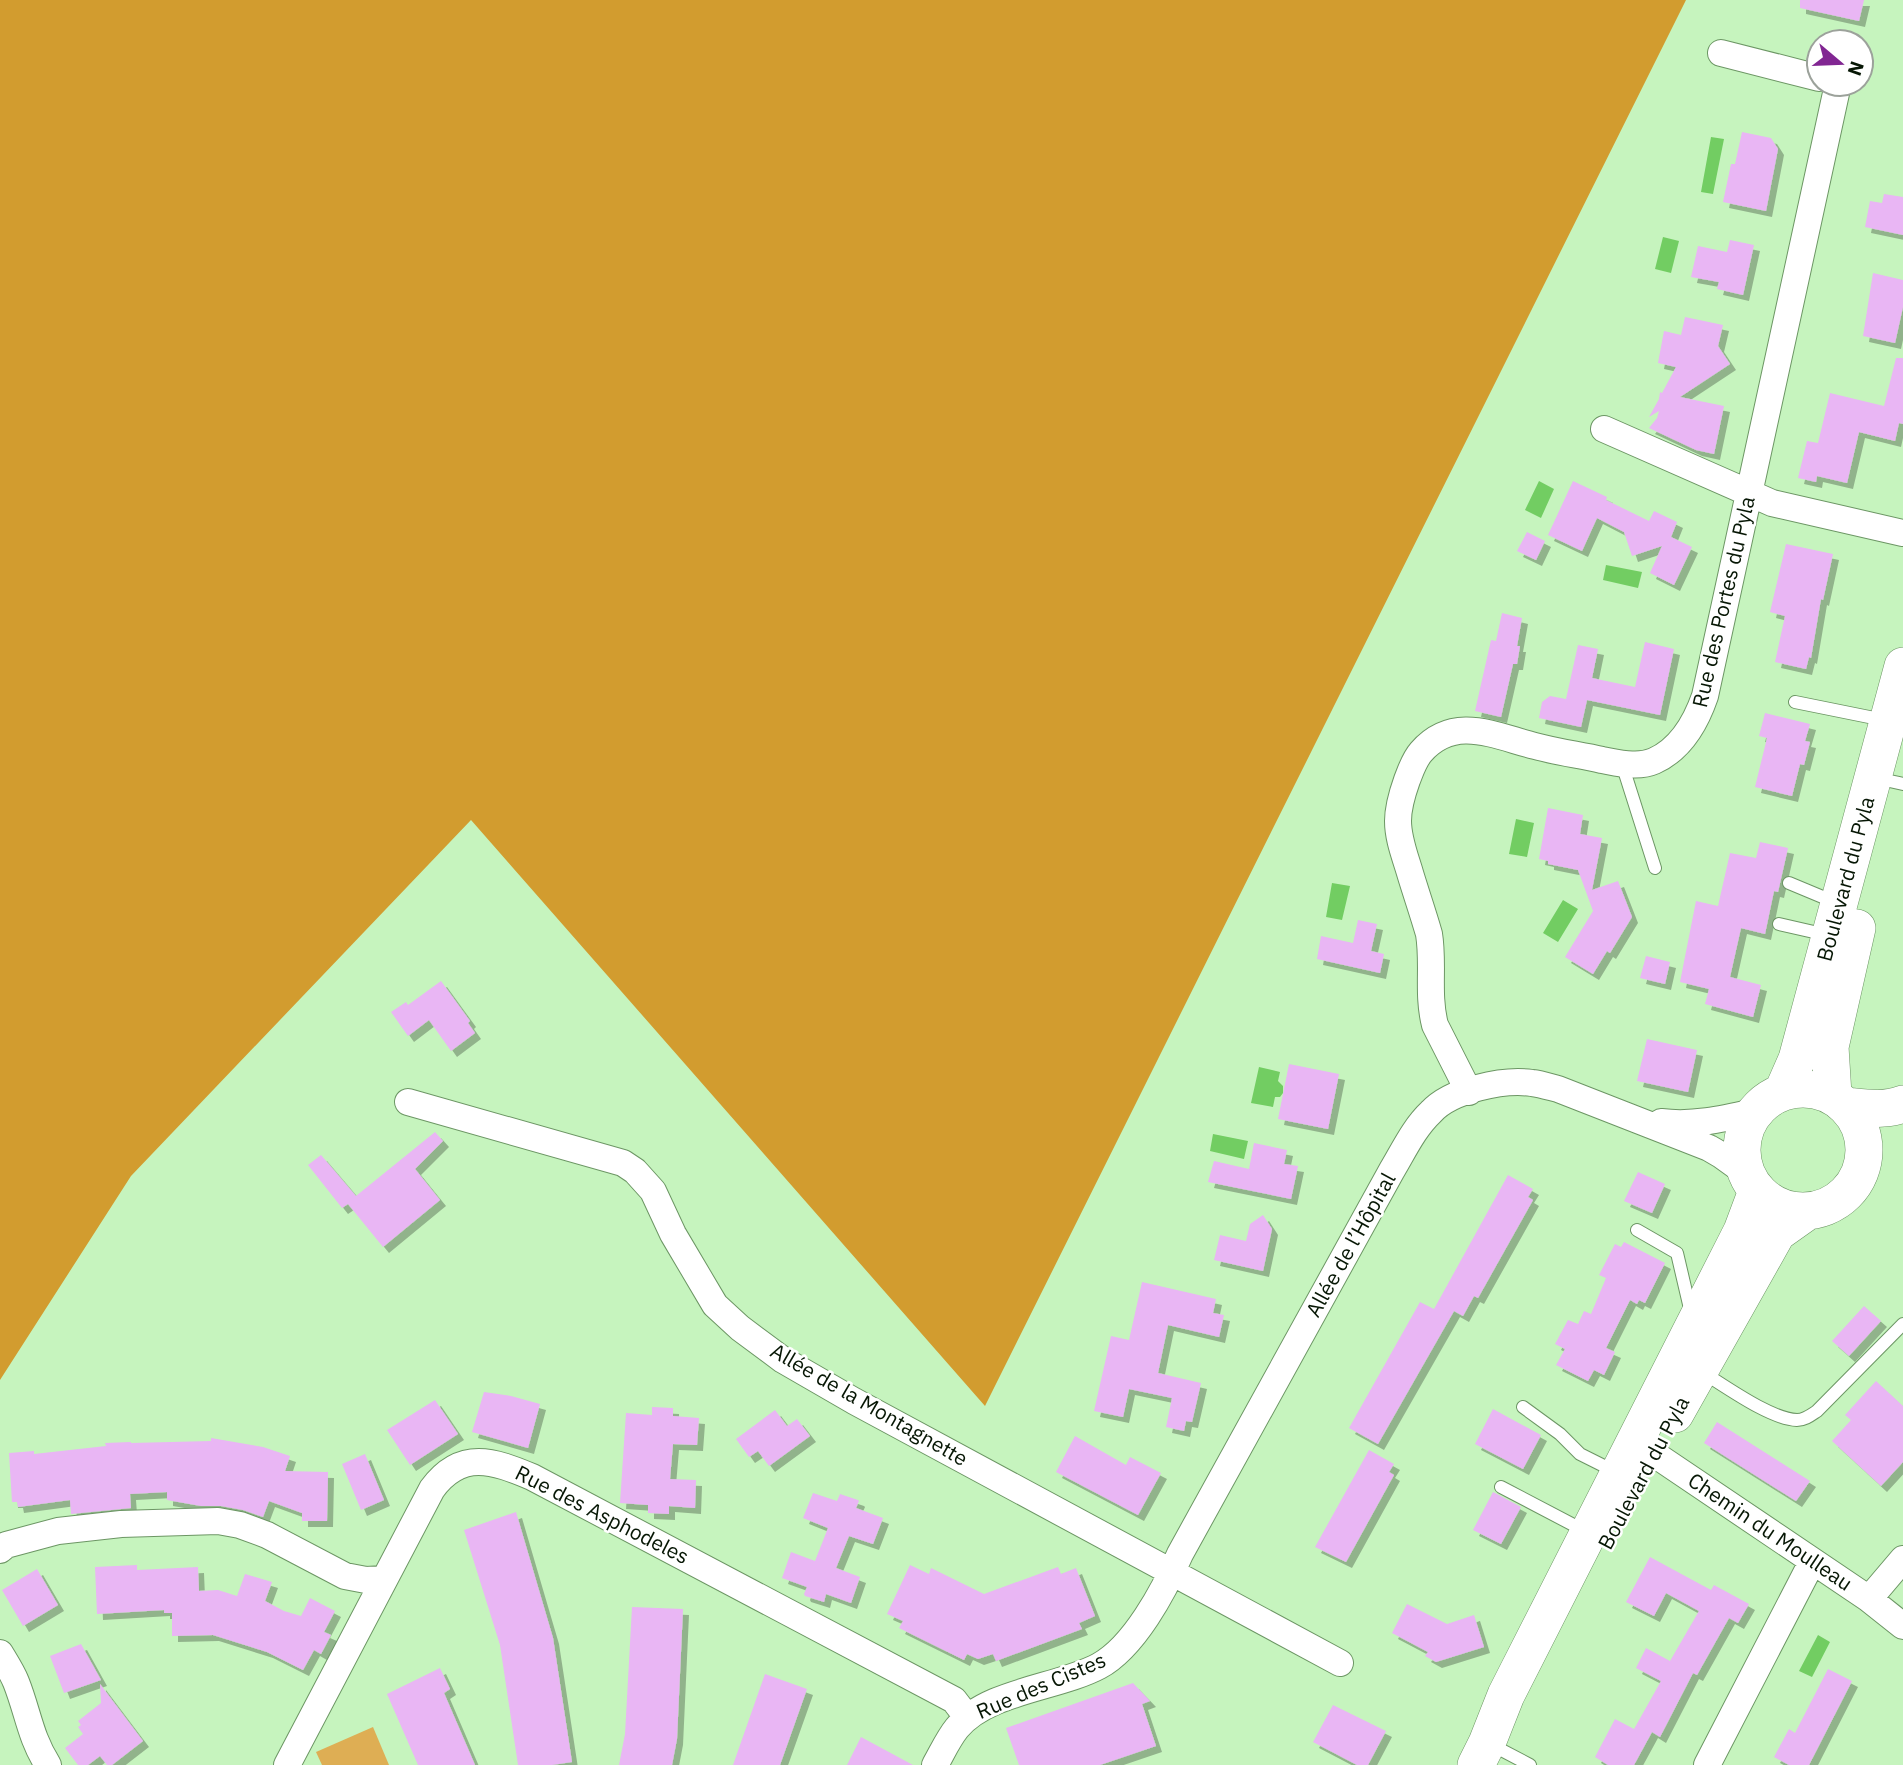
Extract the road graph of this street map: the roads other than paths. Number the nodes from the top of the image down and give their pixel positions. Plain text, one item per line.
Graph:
1 (1721, 53) dead end
2 (1805, 74) edge
3 (1835, 98) edge
4 (1604, 429) dead end
5 (1749, 494) junction
6 (1903, 533) edge
7 (1903, 666) edge
8 (1796, 702) dead end
9 (1896, 716) edge
10 (1622, 764) junction
11 (1889, 781) edge
12 (1655, 868) dead end
13 (1789, 883) dead end
14 (1779, 924) dead end
15 (1841, 927) junction
16 (1783, 1091) junction
17 (1469, 1092) junction
18 (1840, 1101) junction
19 (408, 1102) dead end
20 (1903, 1104) edge
21 (1754, 1112) junction
22 (1903, 1118) edge
23 (1635, 1119) junction
24 (1865, 1152) junction
25 (1751, 1182) junction
26 (1808, 1211) junction
27 (1637, 1230) dead end
28 (1903, 1324) edge
29 (1694, 1325) junction
30 (1688, 1364) junction
31 (1523, 1407) dead end
32 (1635, 1457) junction
33 (1501, 1487) dead end
34 (1588, 1532) junction
35 (0, 1550) edge
36 (1903, 1559) edge
37 (1812, 1562) junction
38 (1172, 1573) junction
39 (384, 1579) junction
40 (1869, 1599) junction
41 (1903, 1626) edge
42 (0, 1653) edge
43 (1340, 1663) dead end
44 (967, 1717) junction
45 (1482, 1754) edge
46 (48, 1765) edge
47 (287, 1765) edge
48 (935, 1765) edge
49 (1530, 1765) edge
50 (1707, 1765) edge

1 - 2 street
3 - 5 street, Rue des Portes du Pyla
4 - 5 street
5 - 6 street
5 - 10 street, Rue des Portes du Pyla
7 - 9 main road, Boulevard du Pyla
8 - 9 lane
9 - 11 main road, Boulevard du Pyla
10 - 12 lane
10 - 17 street, Rue des Portes du Pyla
11 - 15 main road, Boulevard du Pyla
13 - 15 lane
14 - 15 lane
15 - 16 main road, Boulevard du Pyla
15 - 18 main road, Boulevard du Pyla
16 - 18 main road
16 - 21 main road
17 - 23 street, Allée de l’Hôpital
17 - 38 street, Allée de l’Hôpital
18 - 20 main road
18 - 24 main road
19 - 38 street, Allée de la Montagnette
21 - 23 street, Allée de l’Hôpital
21 - 25 main road
22 - 24 main road
23 - 25 street, Allée de l’Hôpital
24 - 26 main road
25 - 26 main road
25 - 29 main road, Boulevard du Pyla
26 - 30 main road, Boulevard du Pyla
27 - 29 lane
28 - 30 lane
29 - 30 main road, Boulevard du Pyla
30 - 32 main road, Boulevard du Pyla
31 - 32 lane
32 - 34 main road, Boulevard du Pyla
32 - 37 street, Chemin du Moulleau
32 - 45 main road, Boulevard du Pyla
33 - 34 lane
34 - 45 main road, Boulevard du Pyla
35 - 39 street
36 - 40 street
37 - 40 street, Chemin du Moulleau
37 - 50 street
38 - 43 street, Allée de la Montagnette
38 - 44 street, Rue des Cistes
39 - 44 street, Rue des Asphodeles
39 - 47 street, Rue des Asphodeles
40 - 41 street, Chemin du Moulleau
42 - 46 street
44 - 48 street, Rue des Cistes
45 - 49 lane

